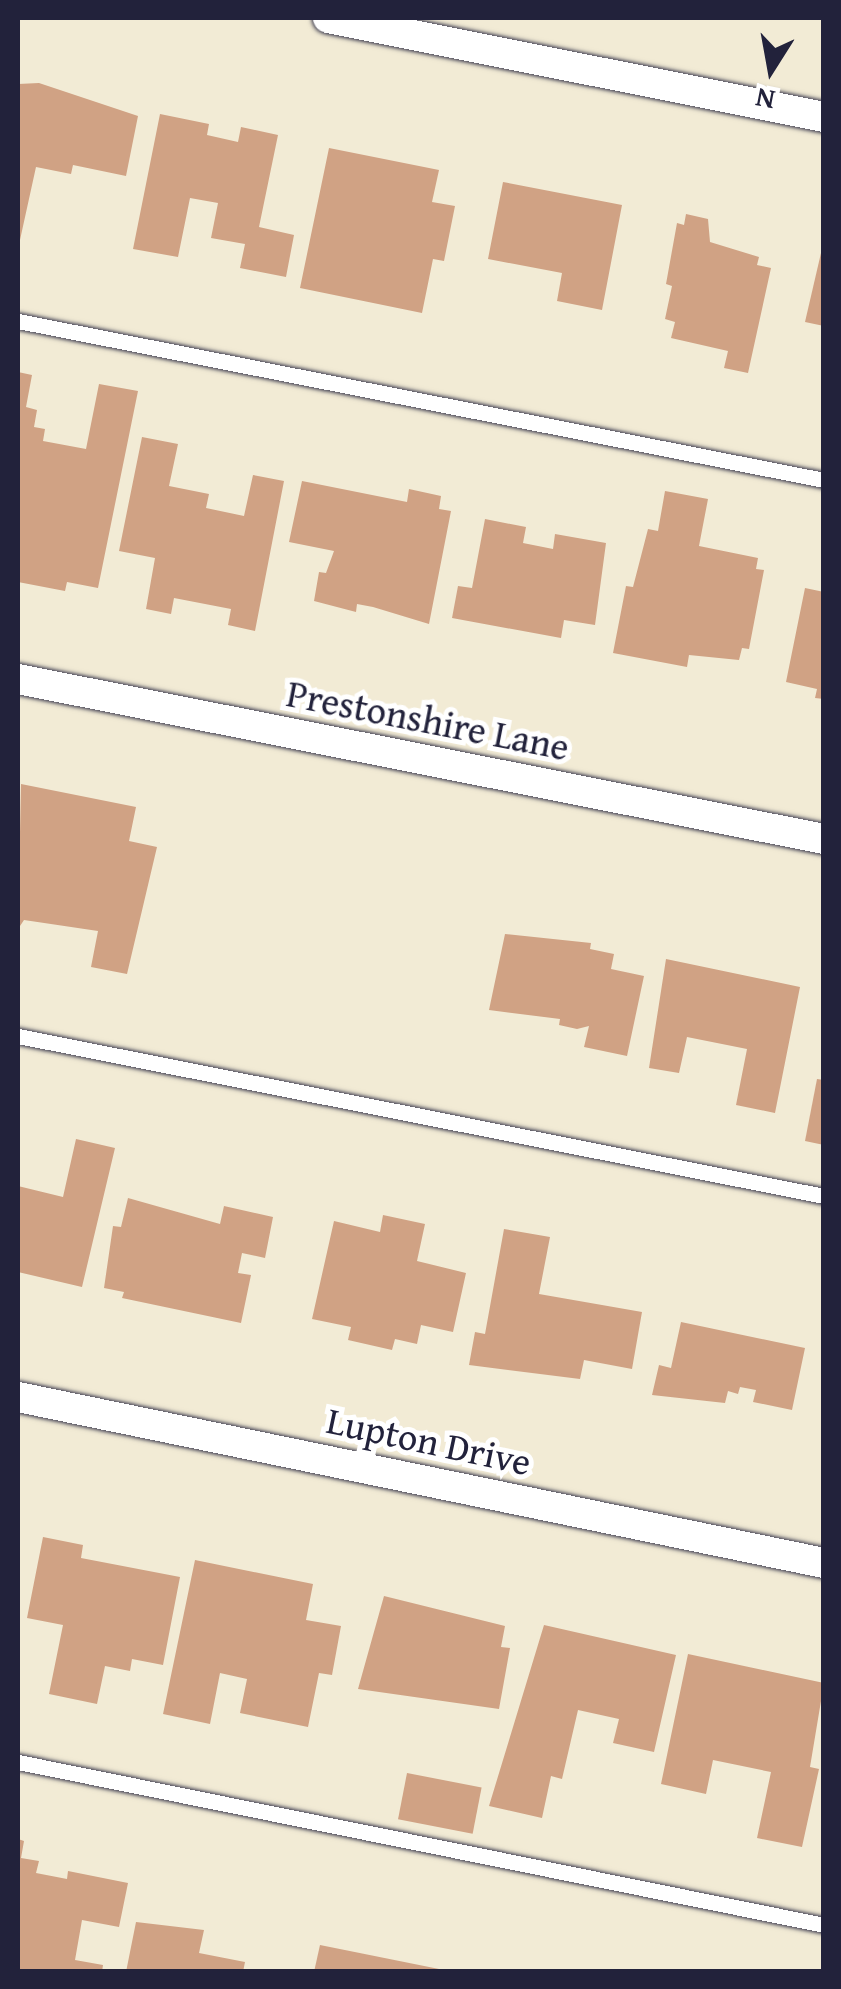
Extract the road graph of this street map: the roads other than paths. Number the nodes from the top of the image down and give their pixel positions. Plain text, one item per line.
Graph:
1 (328, 18) edge
2 (824, 118) edge
3 (18, 321) edge
4 (824, 480) edge
5 (18, 678) edge
6 (824, 839) edge
7 (18, 1036) edge
8 (824, 1196) edge
9 (18, 1397) edge
10 (824, 1563) edge
11 (18, 1762) edge
12 (824, 1925) edge

1 - 2 street
3 - 4 lane
5 - 6 street, Prestonshire Lane
7 - 8 lane
9 - 10 street, Lupton Drive
11 - 12 lane

